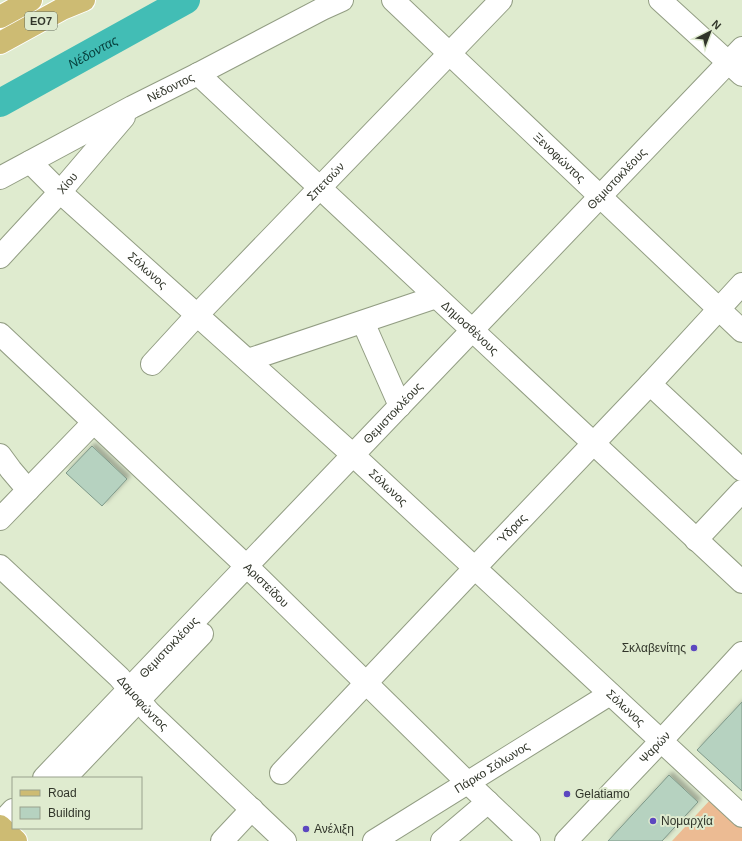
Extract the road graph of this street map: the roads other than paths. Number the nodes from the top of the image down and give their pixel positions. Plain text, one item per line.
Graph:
1 (31, 0) edge
2 (84, 0) edge
3 (342, 0) edge
4 (393, 0) edge
5 (501, 0) edge
6 (660, 0) edge
7 (0, 17) edge
8 (0, 43) edge
9 (450, 53) junction
10 (739, 65) edge
11 (198, 74) junction
12 (132, 107) junction
13 (30, 162) junction
14 (0, 178) edge
15 (320, 188) junction
16 (60, 192) junction
17 (606, 201) junction
18 (0, 257) edge
19 (742, 284) edge
20 (436, 297) junction
21 (719, 309) junction
22 (196, 315) junction
23 (363, 322) junction
24 (742, 331) edge
25 (0, 334) edge
26 (478, 335) junction
27 (248, 360) junction
28 (152, 364) dead end
29 (650, 384) junction
30 (400, 406) junction
31 (93, 423) junction
32 (593, 443) junction
33 (0, 455) edge
34 (358, 460) junction
35 (742, 470) edge
36 (28, 490) junction
37 (742, 491) edge
38 (0, 519) edge
39 (696, 540) junction
40 (0, 566) edge
41 (475, 568) junction
42 (252, 571) junction
43 (742, 582) edge
44 (742, 652) edge
45 (367, 683) junction
46 (610, 694) junction
47 (134, 695) junction
48 (660, 742) junction
49 (282, 773) dead end
50 (45, 777) edge
51 (66, 777) edge
52 (468, 783) junction
53 (488, 802) junction
54 (252, 809) junction
55 (12, 814) edge
56 (742, 816) edge
57 (8, 832) edge
58 (386, 838) edge
59 (222, 841) edge
60 (286, 841) edge
61 (442, 841) edge
62 (529, 841) edge
63 (566, 841) edge

1 - 7 main road, ΕΟ7
2 - 8 main road, ΕΟ7
3 - 11 street, Νέδοντος
4 - 9 street, Ξενοφώντος
5 - 9 street, Σπετσών
6 - 10 street
9 - 15 street, Σπετσών
9 - 17 street, Ξενοφώντος
10 - 17 street, Θεμιστοκλέους
11 - 12 street, Νέδοντος
11 - 15 street, Δημοσθένους
12 - 13 street, Νέδοντος
12 - 16 street, Χίου
13 - 14 street, Νέδοντος
13 - 16 street, Σόλωνος
15 - 20 street, Δημοσθένους
15 - 22 street, Σπετσών
16 - 18 street, Χίου
16 - 22 street, Σόλωνος
17 - 21 street, Ξενοφώντος
17 - 26 street, Θεμιστοκλέους
19 - 21 street, Ύδρας
20 - 23 street
20 - 26 street, Δημοσθένους
21 - 24 street, Ξενοφώντος
21 - 29 street, Ύδρας
22 - 27 street, Σόλωνος
22 - 28 street, Σπετσών
23 - 27 street
23 - 30 street
25 - 31 street, Αριστείδου
26 - 30 street, Θεμιστοκλέους
26 - 32 street, Δημοσθένους
26 - 34 street, Θεμιστοκλέους
27 - 34 street, Σόλωνος
29 - 32 street, Ύδρας
29 - 35 street
30 - 34 street, Θεμιστοκλέους
31 - 36 street
31 - 42 street, Αριστείδου
32 - 39 street, Δημοσθένους
32 - 41 street, Ύδρας
33 - 36 street
34 - 41 street, Σόλωνος
34 - 42 street, Θεμιστοκλέους
36 - 38 street
37 - 39 street
39 - 43 street, Δημοσθένους
40 - 47 street, Δαμοφώντος
41 - 45 street, Ύδρας
41 - 46 street, Σόλωνος
42 - 45 street, Αριστείδου
42 - 47 street, Θεμιστοκλέους
44 - 48 street, Ψαρών
45 - 49 street, Ύδρας
45 - 52 street, Αριστείδου
46 - 48 street, Σόλωνος
46 - 52 street, Πάρκο Σόλωνος
47 - 50 street, Θεμιστοκλέους
47 - 51 street, Θεμιστοκλέους
47 - 54 street, Δαμοφώντος
48 - 56 street, Σόλωνος
48 - 63 street, Ψαρών
52 - 53 street, Αριστείδου
52 - 58 street, Πάρκο Σόλωνος
53 - 61 street
53 - 62 street, Αριστείδου
54 - 59 street
54 - 60 street, Δαμοφώντος
55 - 57 street

